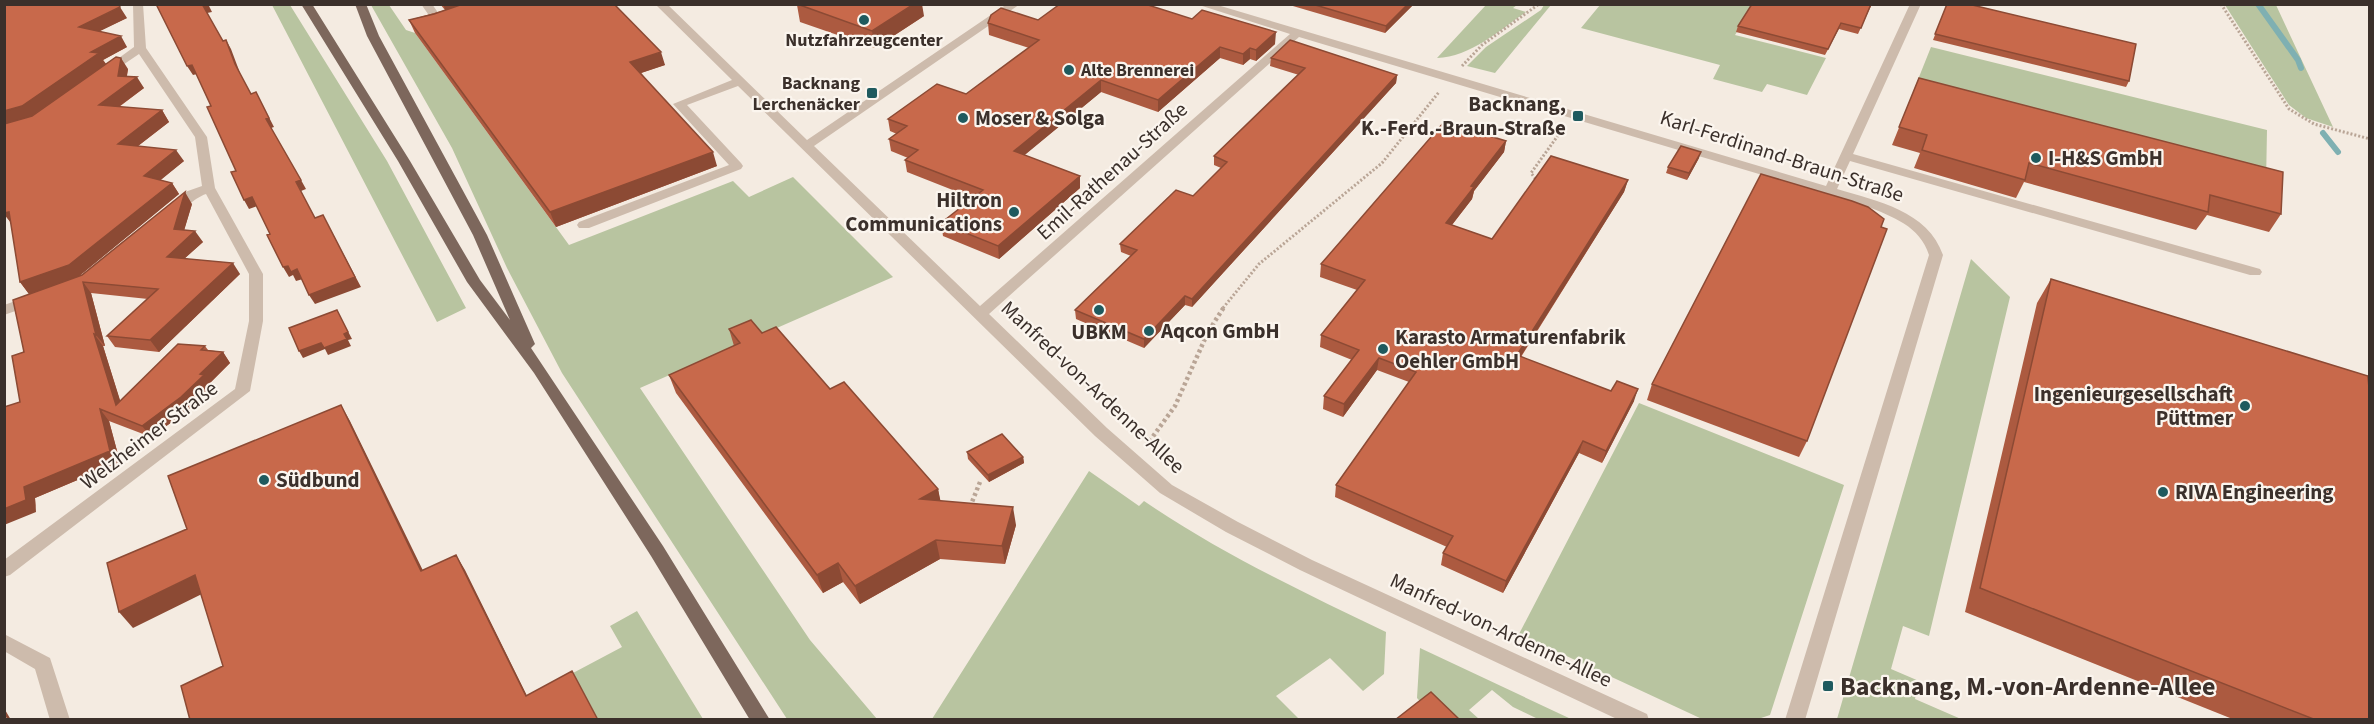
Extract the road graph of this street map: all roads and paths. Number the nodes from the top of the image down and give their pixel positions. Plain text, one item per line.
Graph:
1 (138, 4) edge
2 (306, 4) edge
3 (349, 4) edge
4 (360, 4) edge
5 (660, 4) edge
6 (1015, 4) edge
7 (1201, 4) edge
8 (1539, 4) edge
9 (1916, 4) edge
10 (2221, 4) edge
11 (430, 10) edge
12 (457, 16) edge
13 (1297, 33) junction
14 (373, 36) junction
15 (140, 48) junction
16 (97, 78) edge
17 (1450, 78) junction
18 (740, 81) junction
19 (1573, 115) junction
20 (2370, 139) edge
21 (807, 145) junction
22 (1845, 156) junction
23 (1541, 183) edge
24 (209, 188) junction
25 (1830, 191) junction
26 (163, 216) edge
27 (584, 225) dead end
28 (2255, 272) dead end
29 (44, 296) edge
30 (4, 310) edge
31 (980, 314) junction
32 (539, 369) junction
33 (1133, 460) junction
34 (980, 482) dead end
35 (968, 511) edge
36 (4, 570) edge
37 (4, 642) edge
38 (60, 720) edge
39 (761, 720) edge
40 (1640, 720) edge
41 (1795, 720) edge

1 - 15 street
2 - 32 main road
3 - 14 main road
4 - 14 main road
5 - 18 street, Manfred-von-Ardenne-Allee
6 - 21 street
7 - 13 street, Karl-Ferdinand-Braun-Straße
8 - 17 path
9 - 22 street
10 - 20 path
11 - 12 street
13 - 17 street, Karl-Ferdinand-Braun-Straße
13 - 31 street, Emil-Rathenau-Straße
14 - 32 main road
15 - 16 street
15 - 24 street, Welzheimer Straße
17 - 19 street, Karl-Ferdinand-Braun-Straße
17 - 33 path
18 - 21 street, Manfred-von-Ardenne-Allee
18 - 27 street
19 - 23 path
19 - 25 street, Karl-Ferdinand-Braun-Straße
21 - 31 street, Manfred-von-Ardenne-Allee
22 - 25 street
22 - 28 street
24 - 26 street
24 - 36 street, Welzheimer Straße
25 - 41 street, Karl-Ferdinand-Braun-Straße
29 - 30 street
31 - 33 street, Manfred-von-Ardenne-Allee
32 - 39 main road
33 - 40 street, Manfred-von-Ardenne-Allee
34 - 35 path
37 - 38 street

